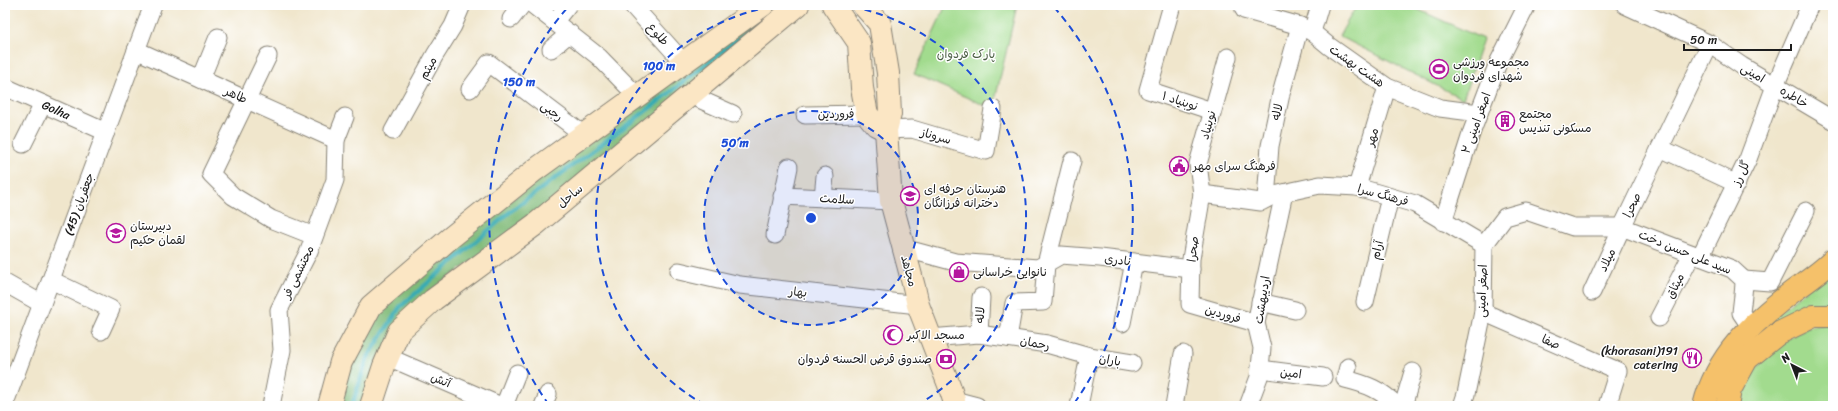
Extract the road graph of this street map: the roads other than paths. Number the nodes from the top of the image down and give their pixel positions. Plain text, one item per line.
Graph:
1 (153, 5) edge
2 (462, 5) edge
3 (522, 5) edge
4 (533, 5) edge
5 (568, 5) edge
6 (632, 5) edge
7 (763, 5) edge
8 (798, 5) edge
9 (833, 5) edge
10 (863, 5) edge
11 (1172, 5) edge
12 (1246, 5) edge
13 (1320, 5) edge
14 (1527, 5) edge
15 (1810, 5) edge
16 (1634, 7) edge
17 (511, 19) dead end
18 (555, 20) junction
19 (1306, 29) junction
20 (570, 33) junction
21 (218, 37) dead end
22 (1710, 44) junction
23 (551, 49) dead end
24 (136, 50) junction
25 (268, 56) dead end
26 (1228, 57) dead end
27 (684, 63) junction
28 (201, 79) junction
29 (1775, 86) junction
30 (5, 87) edge
31 (1387, 87) junction
32 (470, 89) dead end
33 (690, 95) junction
34 (637, 96) junction
35 (246, 100) junction
36 (43, 104) junction
37 (993, 109) dead end
38 (1212, 111) junction
39 (1479, 113) junction
40 (733, 114) dead end
41 (867, 114) junction
42 (804, 115) dead end
43 (345, 117) dead end
44 (1833, 120) edge
45 (886, 130) junction
46 (393, 131) dead end
47 (106, 132) junction
48 (584, 135) junction
49 (336, 140) junction
50 (23, 144) dead end
51 (1660, 148) junction
52 (1072, 161) dead end
53 (789, 167) dead end
54 (825, 176) dead end
55 (1736, 184) junction
56 (1357, 187) junction
57 (1284, 193) junction
58 (1202, 194) junction
59 (782, 196) junction
60 (1390, 197) junction
61 (823, 198) junction
62 (1266, 199) junction
63 (891, 201) junction
64 (1806, 211) dead end
65 (1443, 222) junction
66 (1622, 227) junction
67 (775, 235) dead end
68 (314, 236) junction
69 (1484, 244) junction
70 (903, 248) junction
71 (1696, 256) junction
72 (1833, 260) edge
73 (1134, 262) junction
74 (1046, 264) junction
75 (1191, 269) junction
76 (679, 271) dead end
77 (51, 280) junction
78 (1744, 280) junction
79 (5, 283) edge
80 (1592, 292) dead end
81 (981, 297) dead end
82 (1260, 302) junction
83 (1365, 302) dead end
84 (42, 304) junction
85 (1190, 304) joint
86 (918, 305) junction
87 (1295, 310) dead end
88 (1484, 312) junction
89 (1833, 316) edge
90 (1659, 318) dead end
91 (1122, 322) dead end
92 (1256, 323) junction
93 (1750, 326) junction
94 (101, 331) dead end
95 (980, 334) junction
96 (930, 338) junction
97 (1008, 338) junction
98 (1183, 354) dead end
99 (388, 356) junction
100 (1089, 356) junction
101 (1132, 364) dead end
102 (1260, 369) junction
103 (1413, 372) dead end
104 (517, 373) dead end
105 (1347, 373) dead end
106 (1323, 377) dead end
107 (5, 403) edge
108 (954, 403) edge
109 (495, 404) edge
110 (271, 406) edge
111 (329, 406) edge
112 (371, 406) edge
113 (977, 406) edge
114 (1079, 406) edge
115 (1174, 406) edge
116 (1248, 406) edge
117 (1397, 406) edge
118 (1403, 406) edge
119 (1462, 406) edge
120 (1607, 406) edge
121 (1704, 406) edge
122 (1727, 406) edge

1 - 24 street, جعفریان (45)
2 - 46 street, میثم
3 - 17 street
4 - 18 street
5 - 18 street
6 - 27 street, طلوع
7 - 27 street
8 - 33 street, ساحل
9 - 41 street
10 - 45 street, مجاهد
11 - 38 street, نوبنیاد ۱
12 - 19 street, هشت بهشت
13 - 19 street, لاله
14 - 39 street, ۲ اصغر امینی
15 - 29 street, گل رز
16 - 22 street, امینی
18 - 20 street
19 - 31 street, هشت بهشت
19 - 62 street, لاله
20 - 23 street
20 - 34 street
21 - 28 street
22 - 29 street, امینی
22 - 51 street, صحرا
24 - 28 street, طاهر
24 - 47 street, جعفریان (45)
25 - 35 street
26 - 38 street, نوبنیاد
27 - 34 street
28 - 35 street, طاهر
29 - 44 street, خاطره
29 - 55 street, گل رز
30 - 36 street, Golha
31 - 39 street, هشت بهشت
31 - 56 street, مهر
32 - 48 street, رجبی
33 - 40 street
33 - 99 street, ساحل
34 - 48 street
35 - 49 street, طاهر
35 - 68 street
36 - 47 street, Golha
36 - 50 street
37 - 45 street, سروناز
38 - 58 street, نوبنیاد
39 - 65 street, ۲ اصغر امینی
41 - 42 street, فروردین
41 - 45 street
43 - 49 street, محتشمی فر
45 - 63 street, مجاهد
47 - 77 street, جعفریان (45)
48 - 111 street
49 - 68 street, محتشمی فر
51 - 55 street
51 - 66 street, صحرا
52 - 74 street
53 - 59 street
54 - 61 street
55 - 71 street, گل رز
56 - 57 street, فرهنگ سرا
56 - 60 street, فرهنگ سرا
57 - 62 street, فرهنگ سرا
57 - 82 street, اردیبهشت
58 - 62 street, فرهنگ سرا
58 - 75 street, صحرا
59 - 61 street, سلامت
59 - 67 street
60 - 65 street, فرهنگ سرا
60 - 83 street, آرام
61 - 63 street, سلامت
63 - 70 street, مجاهد
64 - 78 street
65 - 69 street
66 - 69 street, صحرا
66 - 71 street, سید علی حسن دخت
66 - 80 street, میلاد
68 - 110 street, محتشمی فر
69 - 88 street, اصغر امینی
70 - 74 street, نادری
70 - 86 street, مجاهد
71 - 78 street, سید علی حسن دخت
71 - 90 street, میثاق
72 - 93 highway
73 - 74 street, نادری
73 - 75 street, نادری
73 - 91 street
74 - 97 street
75 - 85 street, صحرا
76 - 86 street, بهار
77 - 84 street, جعفریان (45)
77 - 94 street
78 - 93 street, سید علی حسن دخت
79 - 84 street
81 - 95 street, لاله
82 - 87 street
82 - 92 street, اردیبهشت
84 - 107 street, جعفریان (45)
85 - 92 street, فروردین
86 - 96 street, مجاهد
88 - 119 street, اصغر امینی
88 - 120 street, صفا
89 - 122 highway
92 - 102 street, اردیبهشت
93 - 121 highway
95 - 96 street, رحمان
95 - 97 street, رحمان
96 - 108 street, مجاهد
97 - 100 street, رحمان
98 - 115 street
99 - 109 street, آتش
99 - 112 street, ساحل
100 - 101 street, باران
100 - 114 street
102 - 106 street, امین
102 - 116 street, اردیبهشت
103 - 118 street
104 - 109 street
105 - 117 street
108 - 113 street

